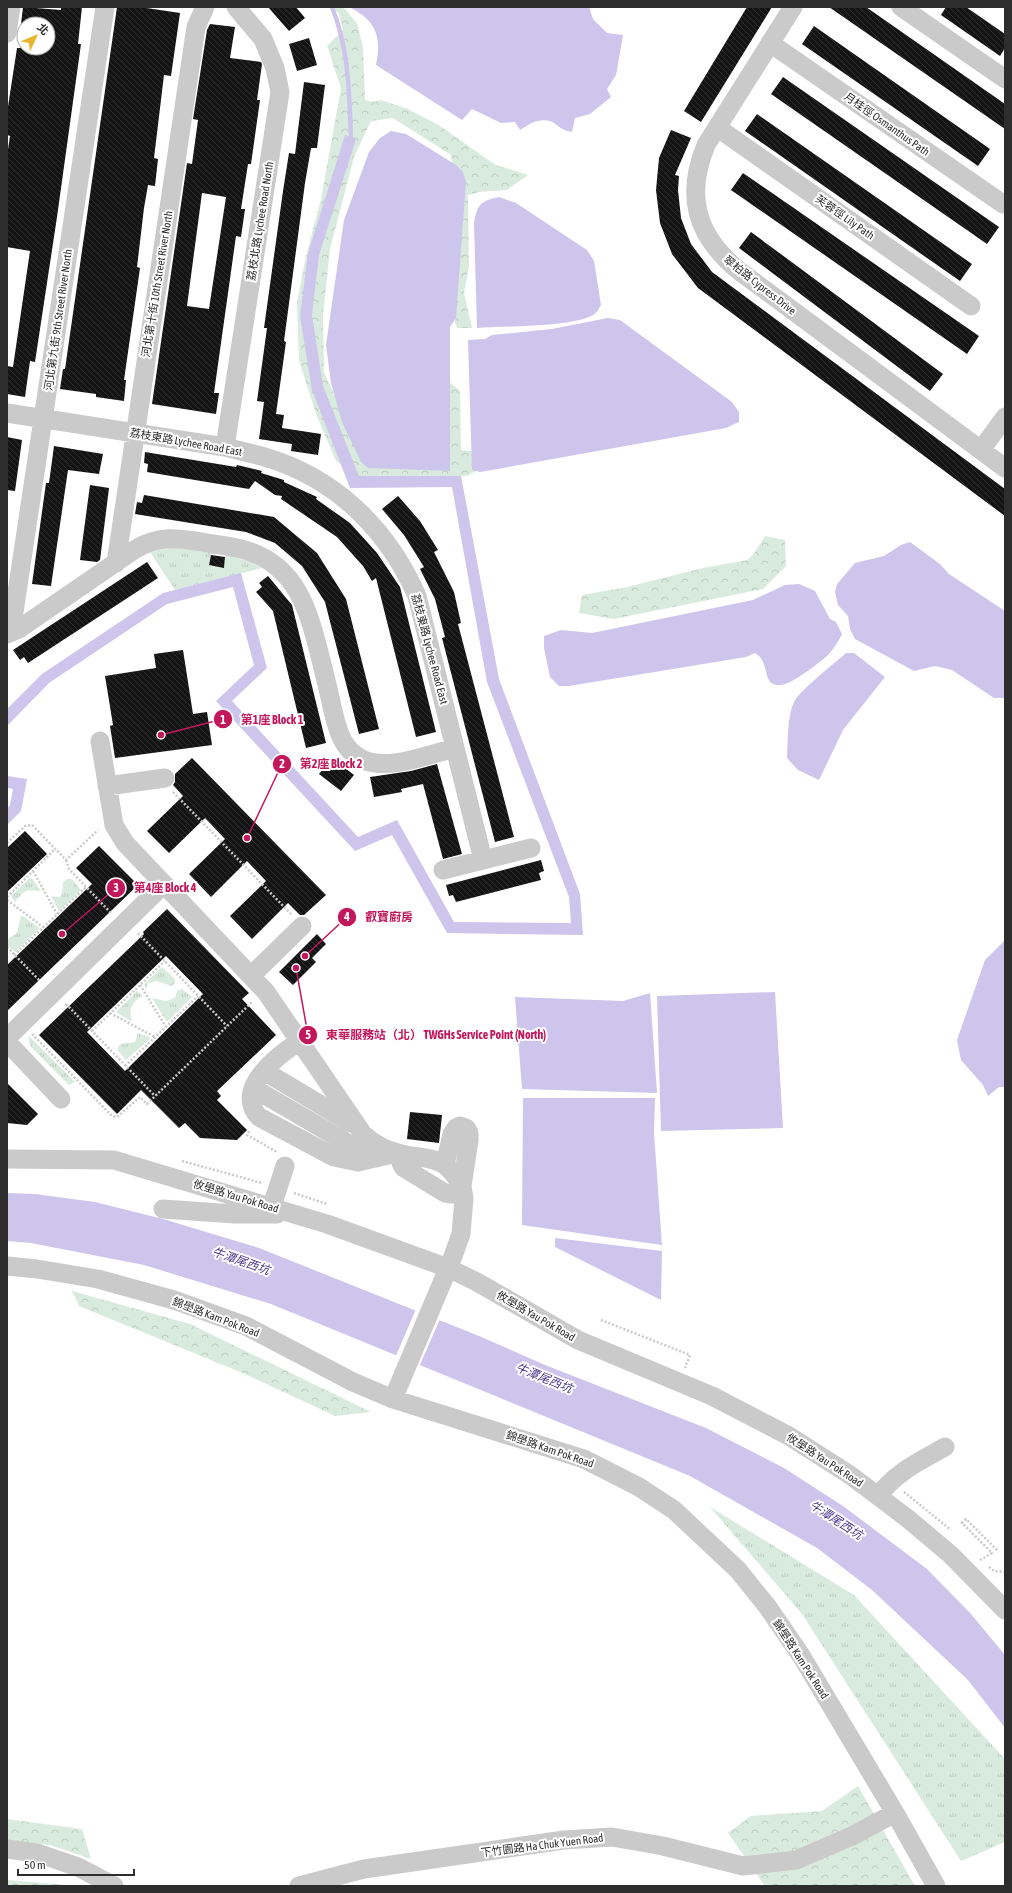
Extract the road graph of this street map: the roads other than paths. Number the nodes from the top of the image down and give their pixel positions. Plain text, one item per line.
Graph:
1 (11, 7) edge
2 (105, 7) edge
3 (205, 7) edge
4 (236, 7) edge
5 (793, 7) edge
6 (906, 8) edge
7 (7, 33) edge
8 (770, 43) junction
9 (1005, 79) edge
10 (718, 128) junction
11 (1003, 204) dead end
12 (971, 306) dead end
13 (7, 413) edge
14 (1005, 417) edge
15 (43, 419) junction
16 (135, 433) junction
17 (224, 447) junction
18 (981, 450) junction
19 (1005, 468) edge
20 (116, 563) junction
21 (9, 633) edge
22 (100, 742) dead end
23 (455, 748) junction
24 (169, 785) road end
25 (107, 786) junction
26 (531, 848) dead end
27 (483, 860) junction
28 (442, 870) dead end
29 (164, 884) junction
30 (297, 921) road end
31 (252, 975) junction
32 (7, 1038) edge
33 (300, 1040) junction
34 (7, 1042) edge
35 (264, 1071) junction
36 (62, 1098) dead end
37 (356, 1126) junction
38 (400, 1154) junction
39 (7, 1159) edge
40 (446, 1165) junction
41 (285, 1166) road end
42 (462, 1189) junction
43 (272, 1206) junction
44 (164, 1209) dead end
45 (295, 1214) junction
46 (7, 1266) edge
47 (448, 1268) junction
48 (397, 1391) junction
49 (945, 1447) dead end
50 (879, 1495) junction
51 (1005, 1610) edge
52 (895, 1813) junction
53 (7, 1849) edge
54 (364, 1869) junction
55 (114, 1886) edge
56 (299, 1886) edge
57 (353, 1886) edge
58 (936, 1886) edge

1 - 7 street
2 - 15 street, 河北第九街 9th Street River North
3 - 16 street, 河北第十街 10th Street River North
4 - 17 street, 荔枝北路 Lychee Road North
5 - 8 street, 翠柏路 Cypress Drive
6 - 9 street
8 - 10 street, 翠柏路 Cypress Drive
8 - 11 street, 月桂徑 Osmanthus Path
10 - 12 street, 芙蓉徑 Lily Path
10 - 18 street, 翠柏路 Cypress Drive
13 - 15 street, 荔枝東路 Lychee Road East
14 - 18 street
15 - 16 street, 荔枝東路 Lychee Road East
15 - 21 street, 河北第九街 9th Street River North
16 - 17 street, 荔枝東路 Lychee Road East
16 - 20 street, 河北第十街 10th Street River North
17 - 23 street, 荔枝東路 Lychee Road East
18 - 19 street, 翠柏路 Cypress Drive
20 - 21 street
20 - 23 street
22 - 25 street
23 - 27 street, 荔枝東路 Lychee Road East
24 - 25 street
25 - 29 street
26 - 27 street
27 - 28 street
29 - 31 street
29 - 32 street
30 - 31 street
31 - 33 street
33 - 35 street
33 - 37 street
34 - 36 street
35 - 37 street
35 - 38 street
37 - 38 street
38 - 40 street
38 - 42 street
39 - 43 street, 攸壆路 Yau Pok Road
40 - 42 street
40 - 42 street
41 - 43 street
42 - 47 street
43 - 45 street, 攸壆路 Yau Pok Road
44 - 45 street
45 - 47 street, 攸壆路 Yau Pok Road
46 - 48 street, 錦壆路 Kam Pok Road
47 - 48 street
47 - 50 street, 攸壆路 Yau Pok Road
48 - 52 street, 錦壆路 Kam Pok Road
49 - 50 street
50 - 51 street, 攸壆路 Yau Pok Road
52 - 54 street, 下竹園路 Ha Chuk Yuen Road
52 - 58 street, 錦壆路 Kam Pok Road
53 - 55 street
54 - 56 street, 下竹園路 Ha Chuk Yuen Road
54 - 57 street

